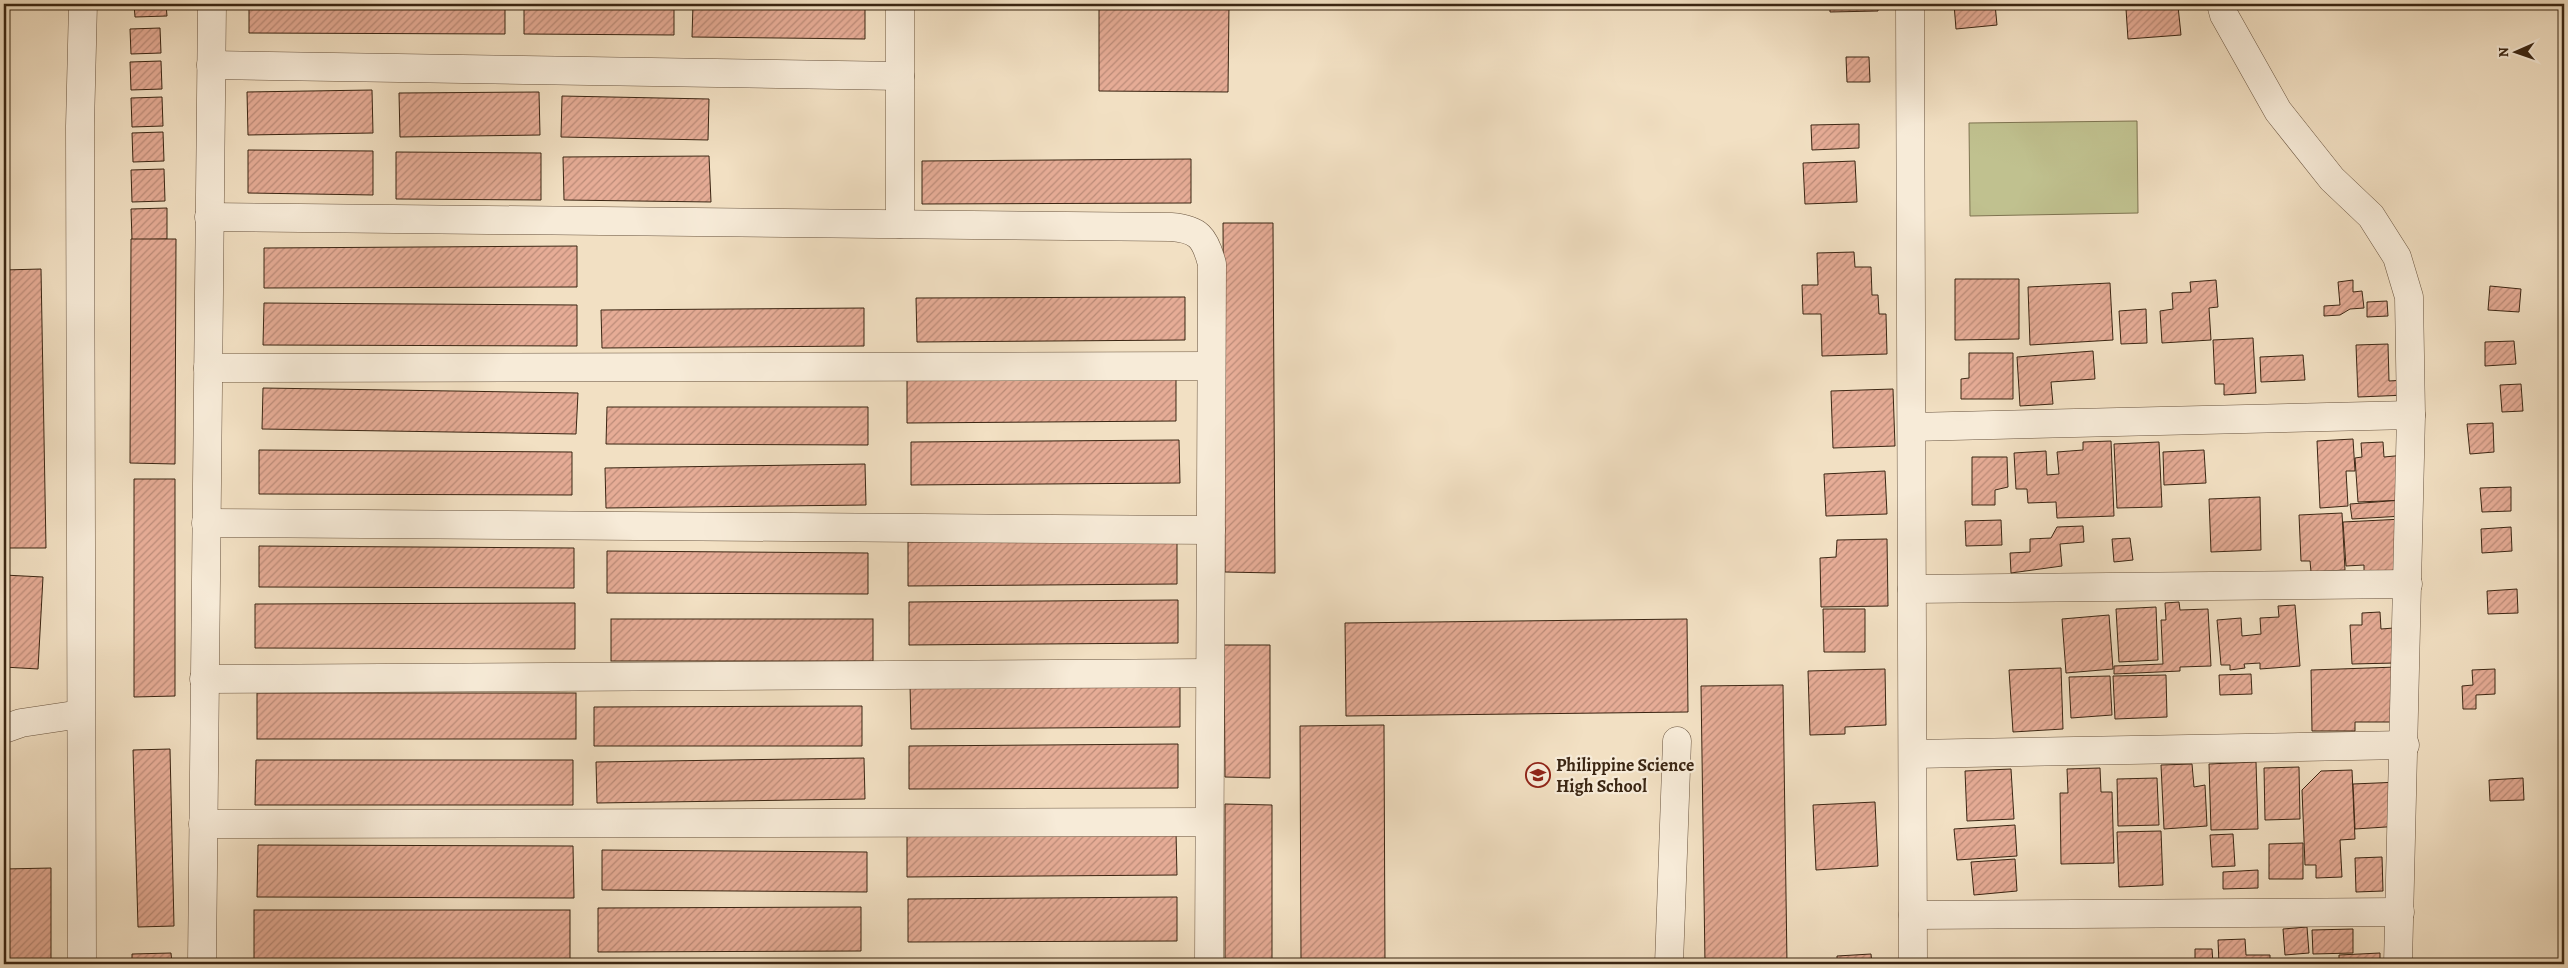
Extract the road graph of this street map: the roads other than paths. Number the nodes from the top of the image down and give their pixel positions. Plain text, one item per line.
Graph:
1 (83, 4) edge
2 (212, 4) edge
3 (900, 4) edge
4 (1910, 4) edge
5 (2221, 4) edge
6 (211, 65) junction
7 (900, 76) junction
8 (209, 218) junction
9 (900, 224) junction
10 (1211, 366) junction
11 (208, 368) junction
12 (2411, 415) junction
13 (1912, 427) junction
14 (206, 523) junction
15 (1211, 530) junction
16 (2408, 584) junction
17 (1912, 589) junction
18 (1210, 673) junction
19 (204, 679) junction
20 (81, 714) junction
21 (4, 730) edge
22 (1677, 741) dead end
23 (2405, 745) junction
24 (1913, 754) junction
25 (1209, 822) junction
26 (203, 824) junction
27 (2400, 912) junction
28 (1913, 915) junction
29 (82, 964) edge
30 (202, 964) edge
31 (1208, 964) edge
32 (1669, 964) edge
33 (1914, 964) edge
34 (2398, 964) edge

1 - 20 street
2 - 6 street
3 - 7 street
4 - 13 street
5 - 12 street
6 - 7 street
6 - 8 street
7 - 9 street
8 - 9 street
8 - 11 street
9 - 10 street
10 - 11 street
10 - 15 street
11 - 14 street
12 - 13 street
12 - 16 street
13 - 17 street
14 - 15 street
14 - 19 street
15 - 18 street
16 - 17 street
16 - 23 street
17 - 24 street
18 - 19 street
18 - 25 street
19 - 26 street
20 - 21 street
20 - 29 street
22 - 32 street
23 - 24 street
23 - 27 street
24 - 28 street
25 - 26 street
25 - 31 street
26 - 30 street
27 - 28 street
27 - 34 street
28 - 33 street

